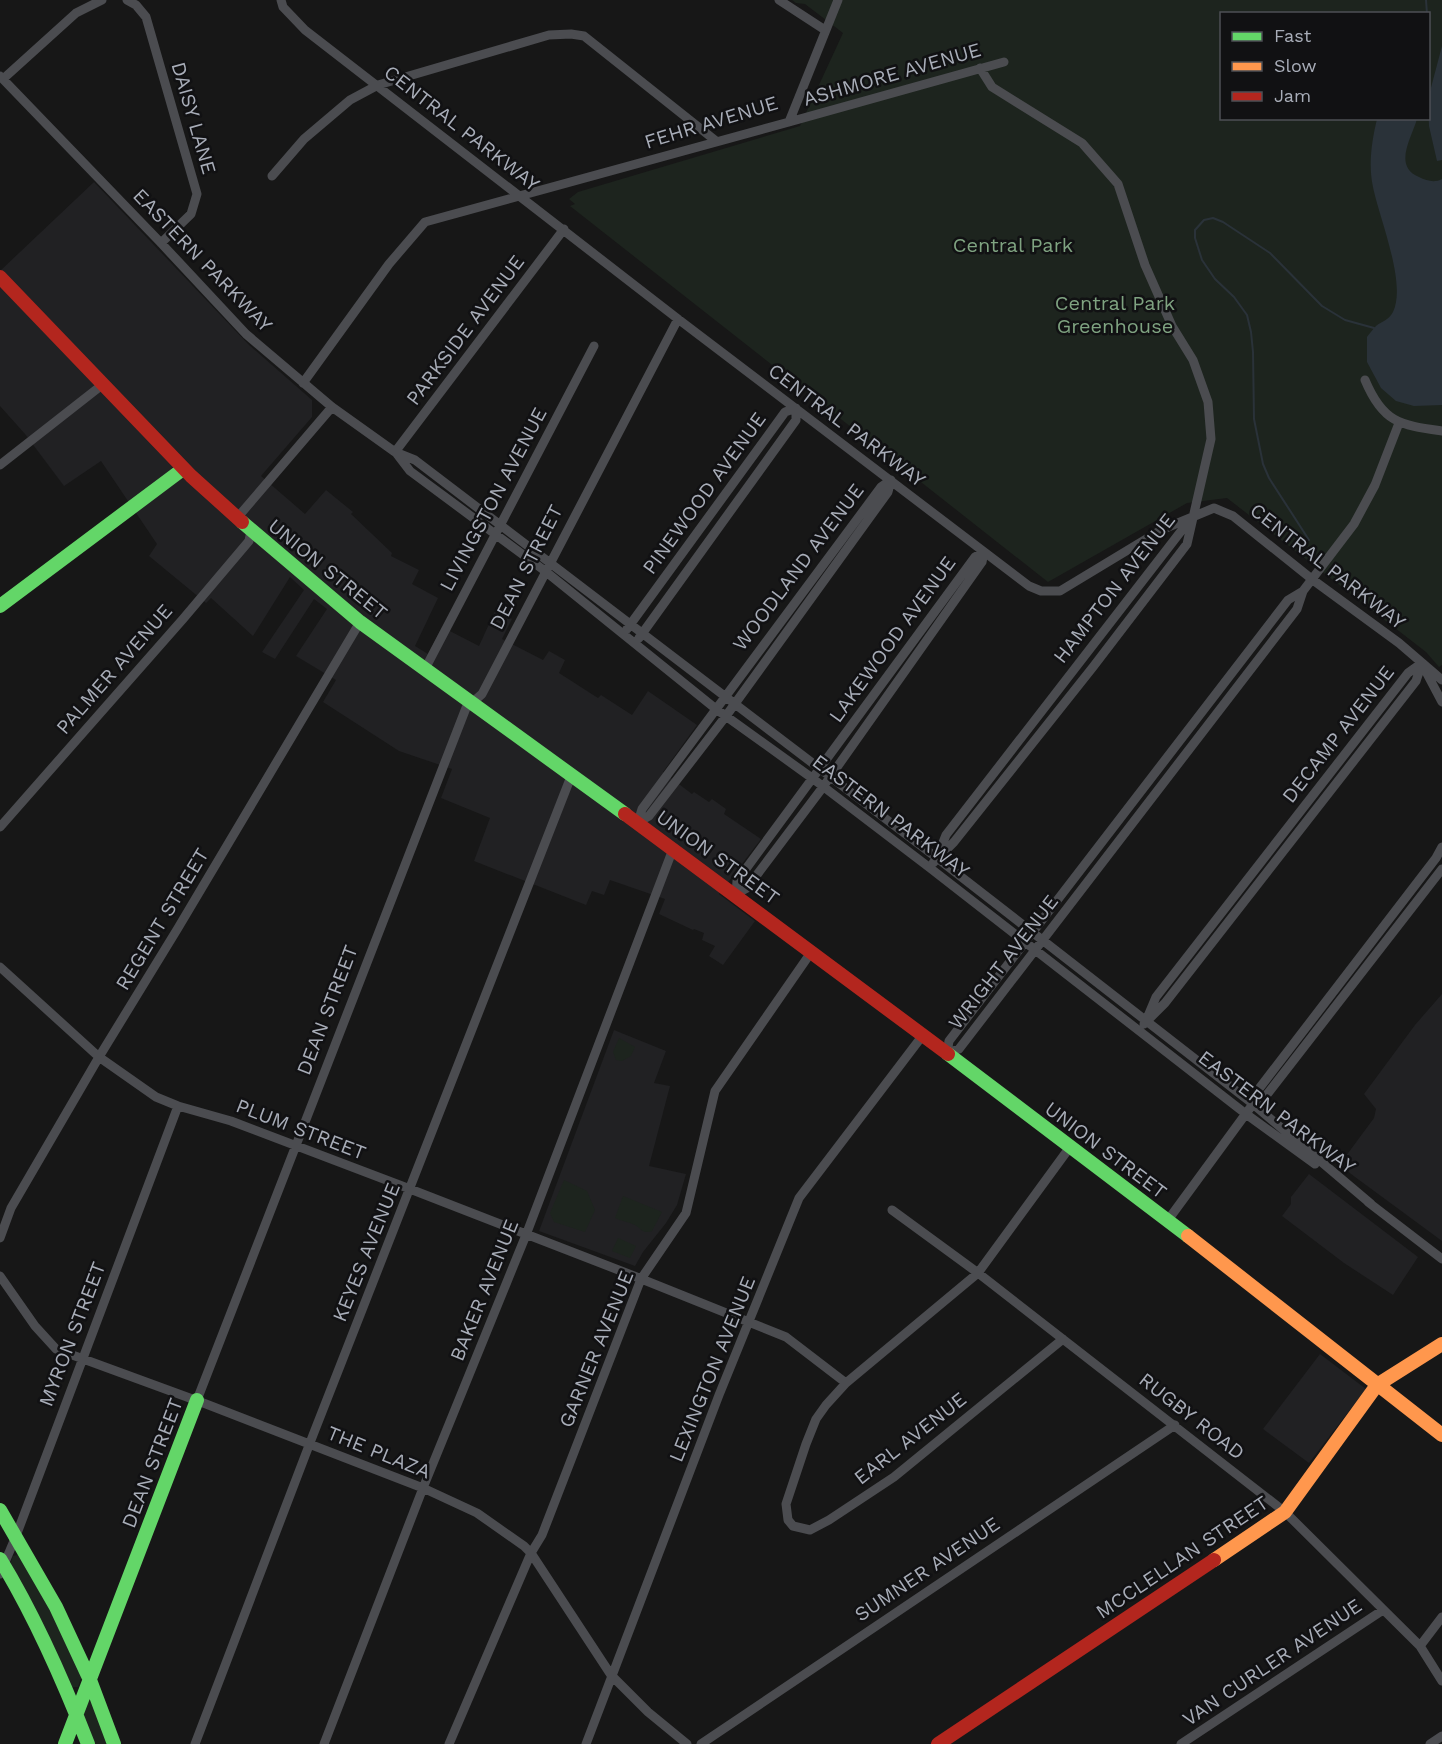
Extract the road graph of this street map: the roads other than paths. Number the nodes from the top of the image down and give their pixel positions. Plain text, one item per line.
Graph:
1 (102, 0) edge
2 (127, 0) edge
3 (280, 0) edge
4 (779, 0) edge
5 (837, 0) edge
6 (825, 30) junction
7 (1004, 62) dead end
8 (980, 68) junction
9 (1, 77) edge
10 (378, 85) junction
11 (789, 122) junction
12 (716, 141) junction
13 (273, 176) dead end
14 (520, 197) junction
15 (564, 229) junction
16 (161, 243) junction
17 (0, 277) edge
18 (678, 319) junction
19 (594, 346) dead end
20 (1365, 380) dead end
21 (303, 383) junction
22 (102, 385) junction
23 (333, 407) junction
24 (796, 408) junction
25 (1399, 423) junction
26 (1442, 431) edge
27 (395, 452) junction
28 (0, 465) edge
29 (183, 469) junction
30 (891, 480) junction
31 (1194, 515) junction
32 (237, 518) junction
33 (500, 525) junction
34 (251, 531) junction
35 (495, 535) junction
36 (984, 552) junction
37 (547, 568) junction
38 (1313, 580) junction
39 (1304, 591) junction
40 (0, 606) edge
41 (360, 622) junction
42 (631, 625) junction
43 (642, 633) junction
44 (624, 634) junction
45 (636, 644) junction
46 (1422, 663) junction
47 (425, 669) junction
48 (1442, 680) edge
49 (724, 697) junction
50 (475, 702) junction
51 (1442, 702) edge
52 (734, 705) junction
53 (716, 709) junction
54 (726, 716) junction
55 (818, 769) junction
56 (572, 774) junction
57 (829, 777) junction
58 (812, 778) junction
59 (823, 787) junction
60 (638, 822) junction
61 (0, 827) edge
62 (771, 834) junction
63 (780, 842) junction
64 (1442, 847) edge
65 (673, 849) junction
66 (937, 858) junction
67 (930, 867) junction
68 (1442, 868) edge
69 (736, 894) junction
70 (1032, 933) junction
71 (1025, 941) junction
72 (1041, 941) junction
73 (1034, 950) junction
74 (812, 951) junction
75 (0, 967) edge
76 (1146, 1021) junction
77 (1140, 1030) junction
78 (923, 1035) junction
79 (947, 1053) junction
80 (99, 1057) junction
81 (1253, 1104) junction
82 (178, 1106) junction
83 (1246, 1114) junction
84 (295, 1146) junction
85 (1070, 1147) junction
86 (410, 1189) junction
87 (1371, 1204) junction
88 (892, 1210) dead end
89 (1168, 1221) junction
90 (526, 1234) junction
91 (0, 1238) edge
92 (1442, 1259) edge
93 (978, 1274) junction
94 (0, 1276) edge
95 (640, 1279) junction
96 (750, 1323) junction
97 (1063, 1340) junction
98 (1442, 1344) edge
99 (82, 1359) junction
100 (846, 1383) junction
101 (1377, 1385) junction
102 (197, 1400) junction
103 (1175, 1425) junction
104 (1442, 1435) edge
105 (310, 1444) junction
106 (423, 1488) junction
107 (0, 1510) edge
108 (1285, 1512) junction
109 (16, 1536) junction
110 (531, 1553) junction
111 (1, 1566) edge
112 (1383, 1610) junction
113 (1442, 1617) edge
114 (1420, 1646) junction
115 (611, 1675) junction
116 (90, 1680) junction
117 (1442, 1681) edge
118 (76, 1713) junction
119 (1442, 1736) edge
120 (65, 1743) edge
121 (87, 1743) edge
122 (114, 1744) edge
123 (195, 1744) edge
124 (324, 1744) edge
125 (449, 1744) edge
126 (586, 1744) edge
127 (687, 1744) edge
128 (701, 1744) edge
129 (938, 1744) edge
130 (1181, 1744) edge
131 (1430, 1744) edge

1 - 9 street
2 - 16 street, DAISY LANE
3 - 10 street, CENTRAL PARKWAY
4 - 6 street
5 - 6 street, FEHR AVENUE
6 - 11 street, FEHR AVENUE
7 - 8 street, ASHMORE AVENUE
8 - 11 street, ASHMORE AVENUE
8 - 31 street
9 - 16 street, EASTERN PARKWAY
10 - 12 street
10 - 13 street
10 - 14 street, CENTRAL PARKWAY
11 - 12 street, FEHR AVENUE
12 - 14 street, FEHR AVENUE
14 - 15 street, CENTRAL PARKWAY
14 - 21 street
15 - 18 street, CENTRAL PARKWAY
15 - 27 street, PARKSIDE AVENUE
16 - 21 street, EASTERN PARKWAY
17 - 22 main road, UNION STREET
18 - 24 street, CENTRAL PARKWAY
18 - 37 street, DEAN STREET
19 - 33 street, LIVINGSTON AVENUE
20 - 25 street
21 - 23 street, EASTERN PARKWAY
22 - 28 street
22 - 29 main road, UNION STREET
23 - 27 street, EASTERN PARKWAY
23 - 32 street
24 - 30 street, CENTRAL PARKWAY
24 - 42 street, PINEWOOD AVENUE
24 - 43 street, PINEWOOD AVENUE
25 - 26 street
25 - 38 street, WRIGHT AVENUE
27 - 33 street, EASTERN PARKWAY
27 - 35 street, EASTERN PARKWAY
29 - 32 main road, UNION STREET
29 - 40 main road
30 - 36 street, CENTRAL PARKWAY
30 - 49 street, WOODLAND AVENUE
30 - 52 street, WOODLAND AVENUE
31 - 36 street, CENTRAL PARKWAY
31 - 38 street, CENTRAL PARKWAY
31 - 66 street, HAMPTON AVENUE
32 - 34 main road, UNION STREET
33 - 35 street, LIVINGSTON AVENUE
33 - 37 street, EASTERN PARKWAY
34 - 41 main road, UNION STREET
34 - 61 street, PALMER AVENUE
35 - 37 street, EASTERN PARKWAY
35 - 47 street, LIVINGSTON AVENUE
36 - 55 street, LAKEWOOD AVENUE
36 - 57 street, LAKEWOOD AVENUE
37 - 42 street, EASTERN PARKWAY
37 - 44 street, EASTERN PARKWAY
37 - 50 street, DEAN STREET
38 - 39 street, WRIGHT AVENUE
38 - 46 street, CENTRAL PARKWAY
39 - 70 street, WRIGHT AVENUE
39 - 72 street, WRIGHT AVENUE
41 - 47 main road, UNION STREET
41 - 80 street, REGENT STREET
42 - 43 street, EASTERN PARKWAY
42 - 44 street, PINEWOOD AVENUE
43 - 45 street, PINEWOOD AVENUE
43 - 49 street, EASTERN PARKWAY
44 - 45 street, EASTERN PARKWAY
45 - 53 street, EASTERN PARKWAY
46 - 48 street, CENTRAL PARKWAY
46 - 51 street, CENTRAL PARKWAY
46 - 76 street, DECAMP AVENUE
47 - 50 main road, UNION STREET
49 - 52 street, EASTERN PARKWAY
49 - 53 street, WOODLAND AVENUE
50 - 56 main road, UNION STREET
50 - 84 street, DEAN STREET
52 - 54 street, WOODLAND AVENUE
52 - 55 street, EASTERN PARKWAY
53 - 54 street, EASTERN PARKWAY
53 - 60 street, WOODLAND AVENUE
54 - 58 street, EASTERN PARKWAY
54 - 60 street, WOODLAND AVENUE
55 - 57 street, EASTERN PARKWAY
55 - 58 street, LAKEWOOD AVENUE
56 - 60 main road, UNION STREET
56 - 86 street, KEYES AVENUE
57 - 59 street, LAKEWOOD AVENUE
57 - 66 street, EASTERN PARKWAY
58 - 59 street, EASTERN PARKWAY
58 - 62 street, LAKEWOOD AVENUE
59 - 63 street, LAKEWOOD AVENUE
59 - 67 street, EASTERN PARKWAY
60 - 65 main road, UNION STREET
62 - 63 street
62 - 69 street, LAKEWOOD AVENUE
63 - 69 street, LAKEWOOD AVENUE
64 - 81 street
65 - 69 main road, UNION STREET
65 - 90 street, BAKER AVENUE
66 - 67 street, HAMPTON AVENUE
66 - 70 street, EASTERN PARKWAY
67 - 71 street, EASTERN PARKWAY
68 - 81 street
69 - 74 main road, UNION STREET
70 - 71 street, WRIGHT AVENUE
70 - 72 street, EASTERN PARKWAY
71 - 73 street, EASTERN PARKWAY
71 - 79 street, WRIGHT AVENUE
72 - 73 street, WRIGHT AVENUE
72 - 76 street, EASTERN PARKWAY
73 - 77 street, EASTERN PARKWAY
73 - 79 street, WRIGHT AVENUE
74 - 78 main road, UNION STREET
74 - 95 street, GARNER AVENUE
75 - 80 street, PLUM STREET
76 - 77 street, DECAMP AVENUE
76 - 81 street, EASTERN PARKWAY
77 - 83 street, EASTERN PARKWAY
78 - 79 main road, UNION STREET
78 - 96 street, LEXINGTON AVENUE
79 - 85 main road, UNION STREET
80 - 82 street, PLUM STREET
80 - 91 street, REGENT STREET
81 - 83 street
81 - 87 street, EASTERN PARKWAY
82 - 84 street, PLUM STREET
82 - 99 street, MYRON STREET
83 - 87 street, EASTERN PARKWAY
83 - 89 street
84 - 86 street, PLUM STREET
84 - 102 street, DEAN STREET
85 - 89 main road, UNION STREET
85 - 93 street
86 - 90 street, PLUM STREET
86 - 105 street, KEYES AVENUE
87 - 92 street, EASTERN PARKWAY
88 - 93 street, RUGBY ROAD
89 - 101 main road, UNION STREET
90 - 95 street, PLUM STREET
90 - 106 street, BAKER AVENUE
93 - 97 street, RUGBY ROAD
93 - 100 street
94 - 99 street, THE PLAZA
95 - 96 street, PLUM STREET
95 - 110 street, GARNER AVENUE
96 - 100 street, PLUM STREET
96 - 115 street, LEXINGTON AVENUE
97 - 100 street, EARL AVENUE
97 - 103 street, RUGBY ROAD
98 - 101 main road, MCCLELLAN STREET
99 - 102 street, THE PLAZA
99 - 109 street, MYRON STREET
101 - 104 main road, UNION STREET
101 - 108 main road, MCCLELLAN STREET
102 - 105 street, THE PLAZA
102 - 116 main road, DEAN STREET
103 - 108 street, RUGBY ROAD
103 - 128 street, SUMNER AVENUE
105 - 106 street, THE PLAZA
105 - 123 street, KEYES AVENUE
106 - 110 street, THE PLAZA
106 - 124 street, BAKER AVENUE
107 - 109 main road
108 - 112 street, RUGBY ROAD
108 - 129 main road, MCCLELLAN STREET
109 - 111 street, MYRON STREET
109 - 116 main road
110 - 115 street, THE PLAZA
110 - 125 street, GARNER AVENUE
111 - 118 main road
112 - 114 street, RUGBY ROAD
112 - 130 street, VAN CURLER AVENUE
113 - 114 street
114 - 117 street, RUGBY ROAD
115 - 126 street, LEXINGTON AVENUE
115 - 127 street, THE PLAZA
116 - 118 main road, DEAN STREET
116 - 122 main road
118 - 120 main road, DEAN STREET
118 - 121 main road
119 - 131 street
120 - 121 street, DEAN STREET

